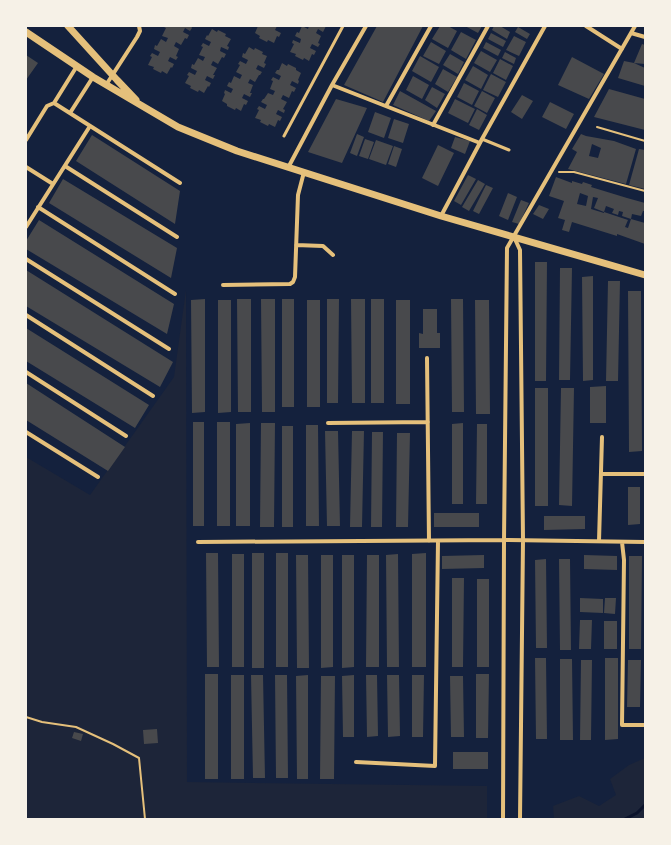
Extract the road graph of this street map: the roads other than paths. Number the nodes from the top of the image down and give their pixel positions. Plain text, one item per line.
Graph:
1 (68, 26) edge
2 (139, 26) edge
3 (343, 26) edge
4 (366, 26) edge
5 (431, 26) edge
6 (488, 26) edge
7 (545, 26) edge
8 (586, 26) edge
9 (635, 26) edge
10 (26, 32) edge
11 (631, 33) junction
12 (645, 37) edge
13 (622, 49) junction
14 (77, 66) junction
15 (113, 75) junction
16 (93, 77) junction
17 (106, 85) junction
18 (332, 85) junction
19 (54, 103) junction
20 (386, 106) junction
21 (145, 108) junction
22 (70, 113) junction
23 (433, 125) junction
24 (90, 126) junction
25 (284, 136) dead end
26 (26, 139) edge
27 (481, 141) junction
28 (509, 150) dead end
29 (65, 166) junction
30 (289, 166) junction
31 (26, 167) edge
32 (304, 172) junction
33 (180, 183) dead end
34 (53, 184) junction
35 (38, 207) junction
36 (441, 216) junction
37 (26, 227) edge
38 (177, 237) dead end
39 (514, 237) junction
40 (296, 245) junction
41 (333, 255) dead end
42 (26, 259) edge
43 (645, 274) edge
44 (223, 285) dead end
45 (175, 294) dead end
46 (26, 315) edge
47 (169, 349) dead end
48 (427, 358) dead end
49 (26, 372) edge
50 (153, 396) dead end
51 (428, 422) junction
52 (328, 423) dead end
53 (26, 432) edge
54 (126, 436) dead end
55 (602, 437) dead end
56 (601, 474) junction
57 (645, 474) edge
58 (98, 477) dead end
59 (504, 540) junction
60 (523, 540) junction
61 (429, 541) junction
62 (438, 541) junction
63 (599, 541) junction
64 (198, 542) dead end
65 (622, 542) junction
66 (645, 542) edge
67 (645, 725) edge
68 (356, 762) dead end
69 (503, 819) edge
70 (520, 819) edge

1 - 15 street
2 - 15 street
3 - 25 lane
4 - 18 street
5 - 20 street
6 - 23 street
7 - 27 street
8 - 13 street
9 - 11 street
10 - 14 street
11 - 12 street
11 - 13 street
13 - 39 street
14 - 16 street
14 - 19 street
15 - 17 street
15 - 21 street
16 - 17 street
16 - 22 street
17 - 21 street
18 - 20 street
18 - 30 street
19 - 22 street
19 - 26 street
20 - 23 street
21 - 30 street
22 - 24 street
23 - 27 street
24 - 29 street
24 - 33 street
27 - 28 lane
27 - 36 street
29 - 34 street
29 - 38 street
30 - 32 street
31 - 34 street
32 - 36 street
32 - 40 street
34 - 35 street
35 - 37 street
35 - 45 street
36 - 39 street
39 - 43 street
39 - 59 street
39 - 60 street
40 - 41 street
40 - 44 street
42 - 47 street
46 - 50 street
48 - 51 street
49 - 54 street
51 - 52 street
51 - 61 street
53 - 58 street
55 - 56 street
56 - 57 street
56 - 63 street
59 - 60 street
59 - 62 street
59 - 69 street
60 - 63 street
60 - 70 street
61 - 62 street
61 - 64 street
62 - 68 street
63 - 65 street
65 - 66 street
65 - 67 street

